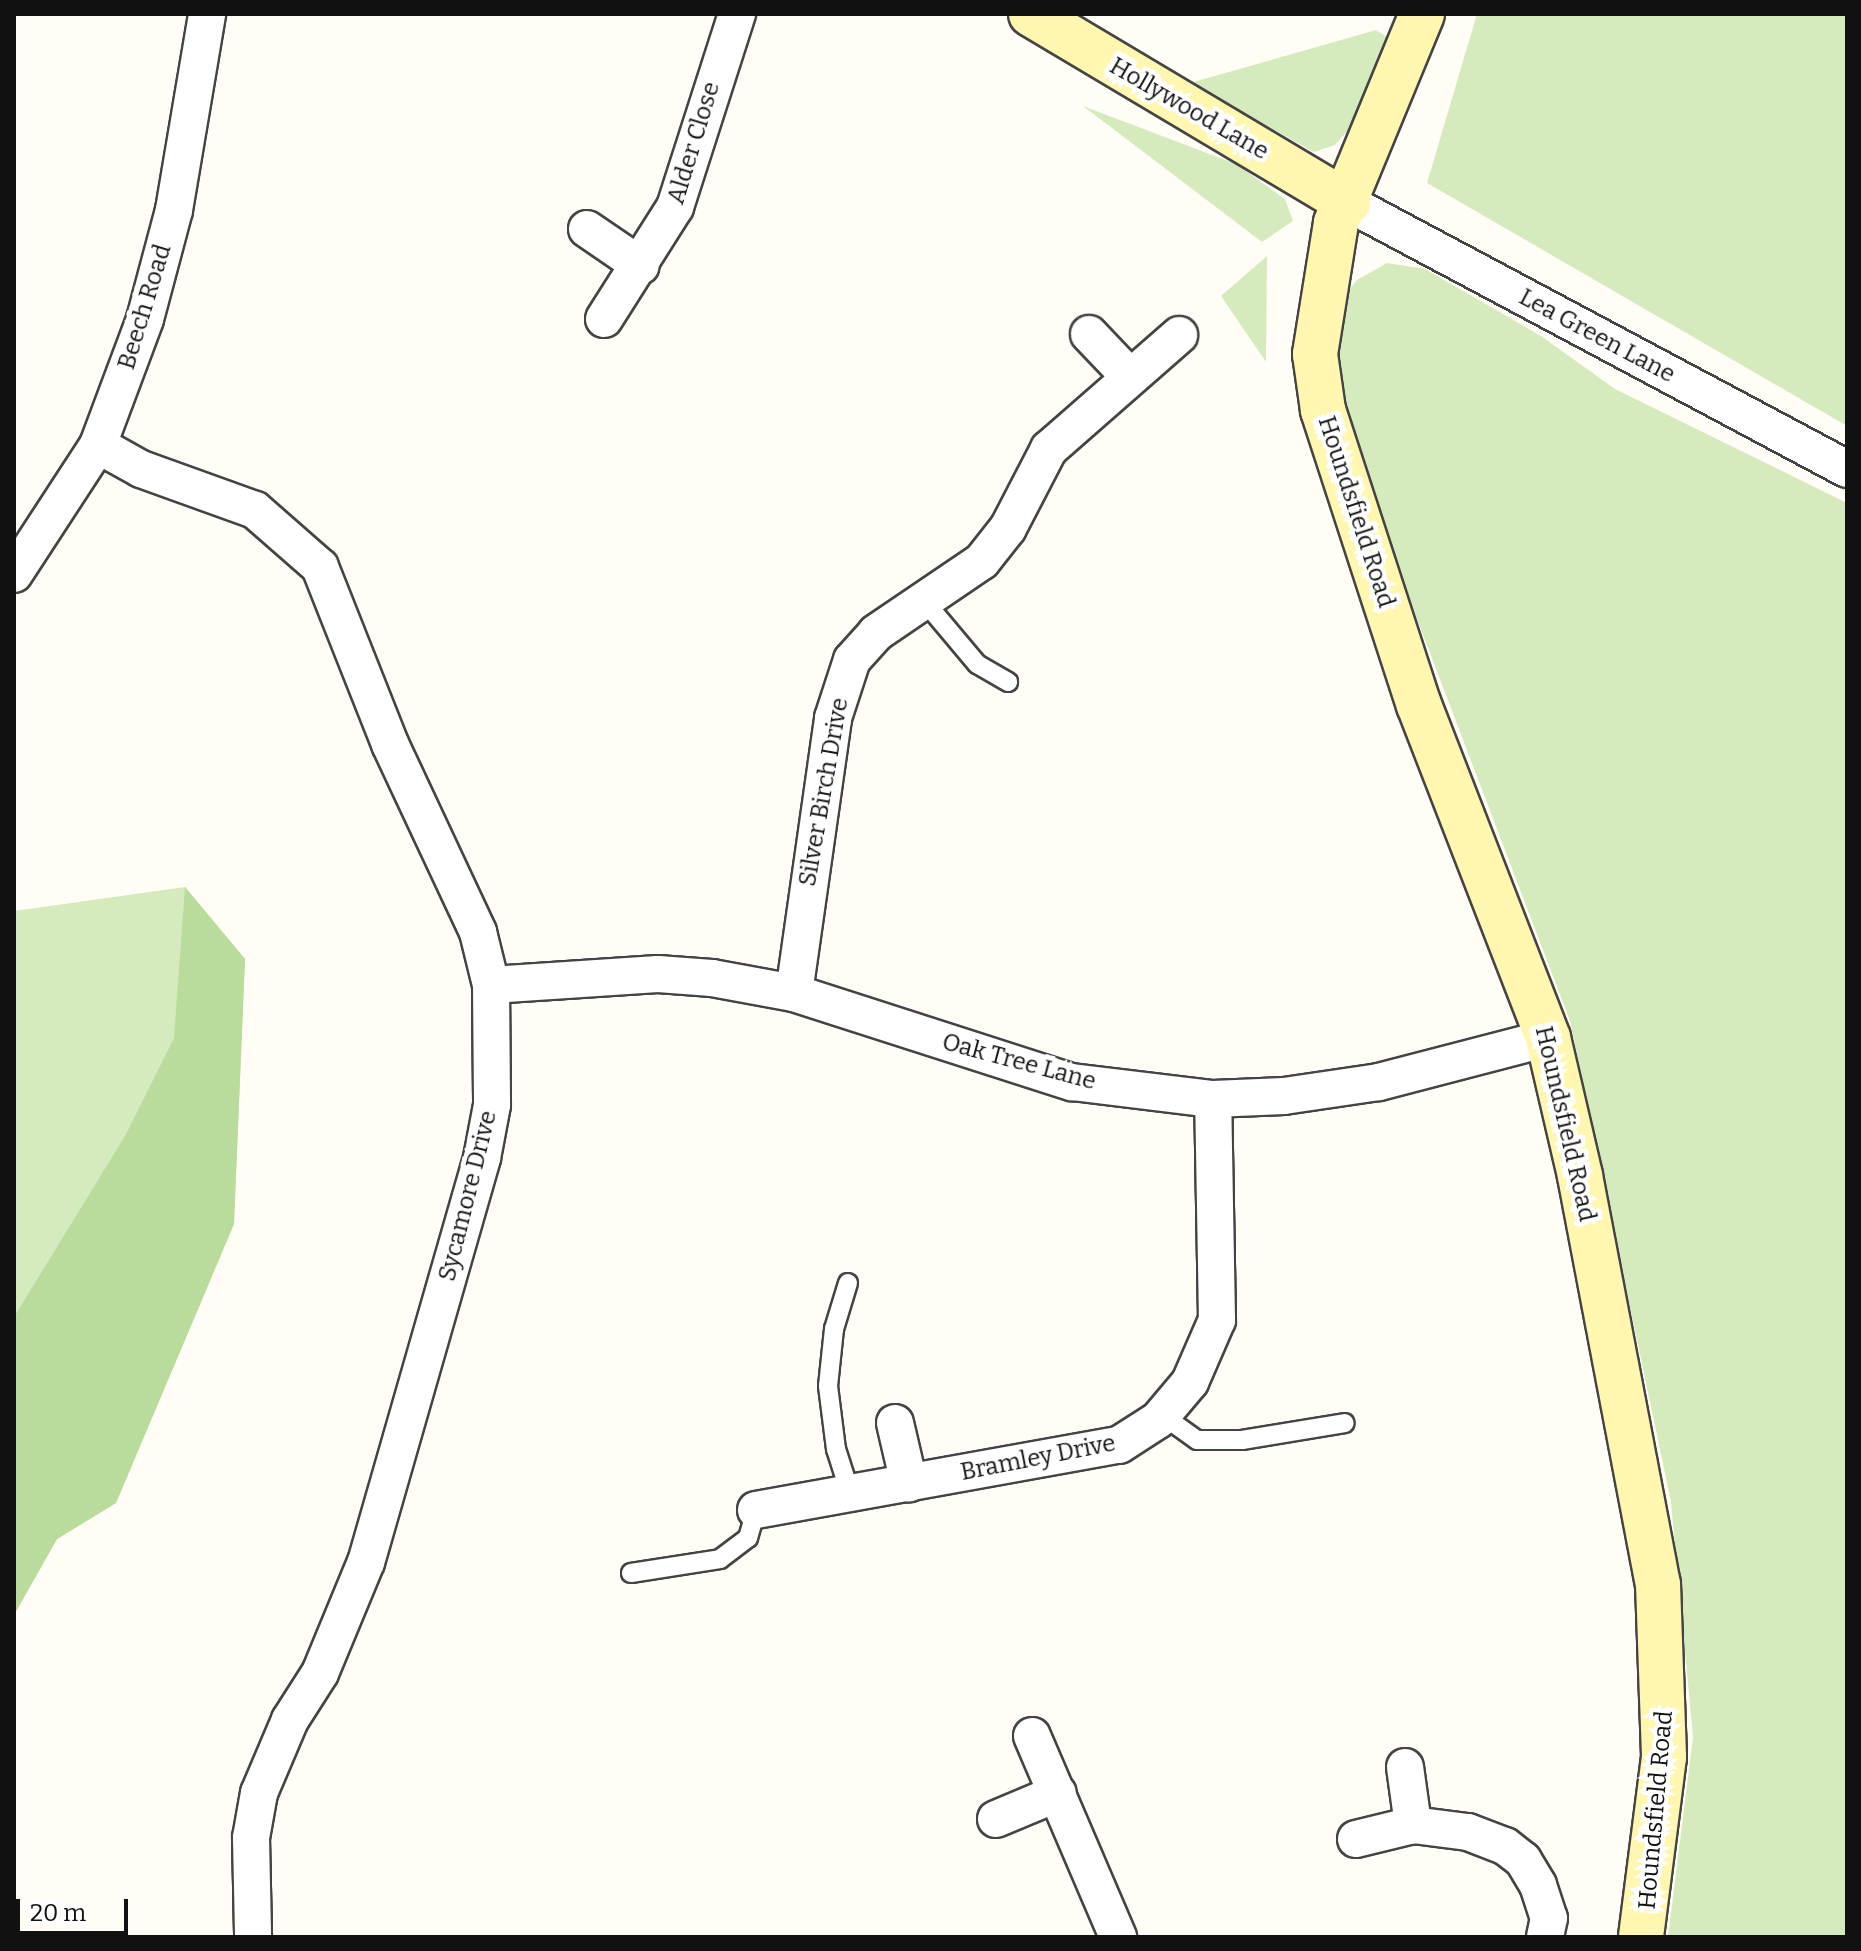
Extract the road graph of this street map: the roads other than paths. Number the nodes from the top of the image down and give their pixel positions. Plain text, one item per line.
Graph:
1 (207, 14) edge
2 (737, 14) edge
3 (1031, 14) edge
4 (1422, 14) edge
5 (1348, 203) junction
6 (587, 229) dead end
7 (641, 266) junction
8 (604, 319) dead end
9 (1089, 334) dead end
10 (1179, 335) dead end
11 (1128, 375) junction
12 (98, 445) junction
13 (1847, 469) edge
14 (14, 574) edge
15 (925, 602) junction
16 (1008, 682) dead end
17 (491, 985) junction
18 (794, 993) junction
19 (1548, 1038) junction
20 (1213, 1099) junction
21 (848, 1283) dead end
22 (1162, 1415) junction
23 (895, 1423) dead end
24 (1345, 1423) dead end
25 (909, 1483) junction
26 (850, 1493) junction
27 (756, 1510) joint
28 (631, 1573) dead end
29 (1032, 1736) dead end
30 (1405, 1767) dead end
31 (1058, 1793) junction
32 (996, 1819) dead end
33 (1413, 1825) junction
34 (1356, 1839) dead end
35 (253, 1937) edge
36 (1118, 1937) edge
37 (1545, 1937) edge
38 (1641, 1937) edge

1 - 12 street, Beech Road
2 - 7 street, Alder Close
3 - 5 street, Hollywood Lane
4 - 5 street, Houndsfield Road
5 - 13 street, Lea Green Lane
5 - 19 street, Houndsfield Road
6 - 7 street
7 - 8 street, Alder Close
9 - 11 street
10 - 11 street, Silver Birch Drive
11 - 15 street, Silver Birch Drive
12 - 14 street, Beech Road
12 - 17 street, Sycamore Drive
15 - 16 lane
15 - 18 street, Silver Birch Drive
17 - 18 street, Oak Tree Lane
17 - 35 street, Sycamore Drive
18 - 20 street, Oak Tree Lane
19 - 20 street, Oak Tree Lane
19 - 38 street, Houndsfield Road
20 - 22 street, Bramley Drive
21 - 26 lane
22 - 24 lane
22 - 25 street, Bramley Drive
23 - 25 street
25 - 26 street, Bramley Drive
26 - 27 street, Bramley Drive
27 - 28 lane
29 - 31 street
30 - 33 street
31 - 32 street
31 - 36 street
33 - 34 street
33 - 37 street

